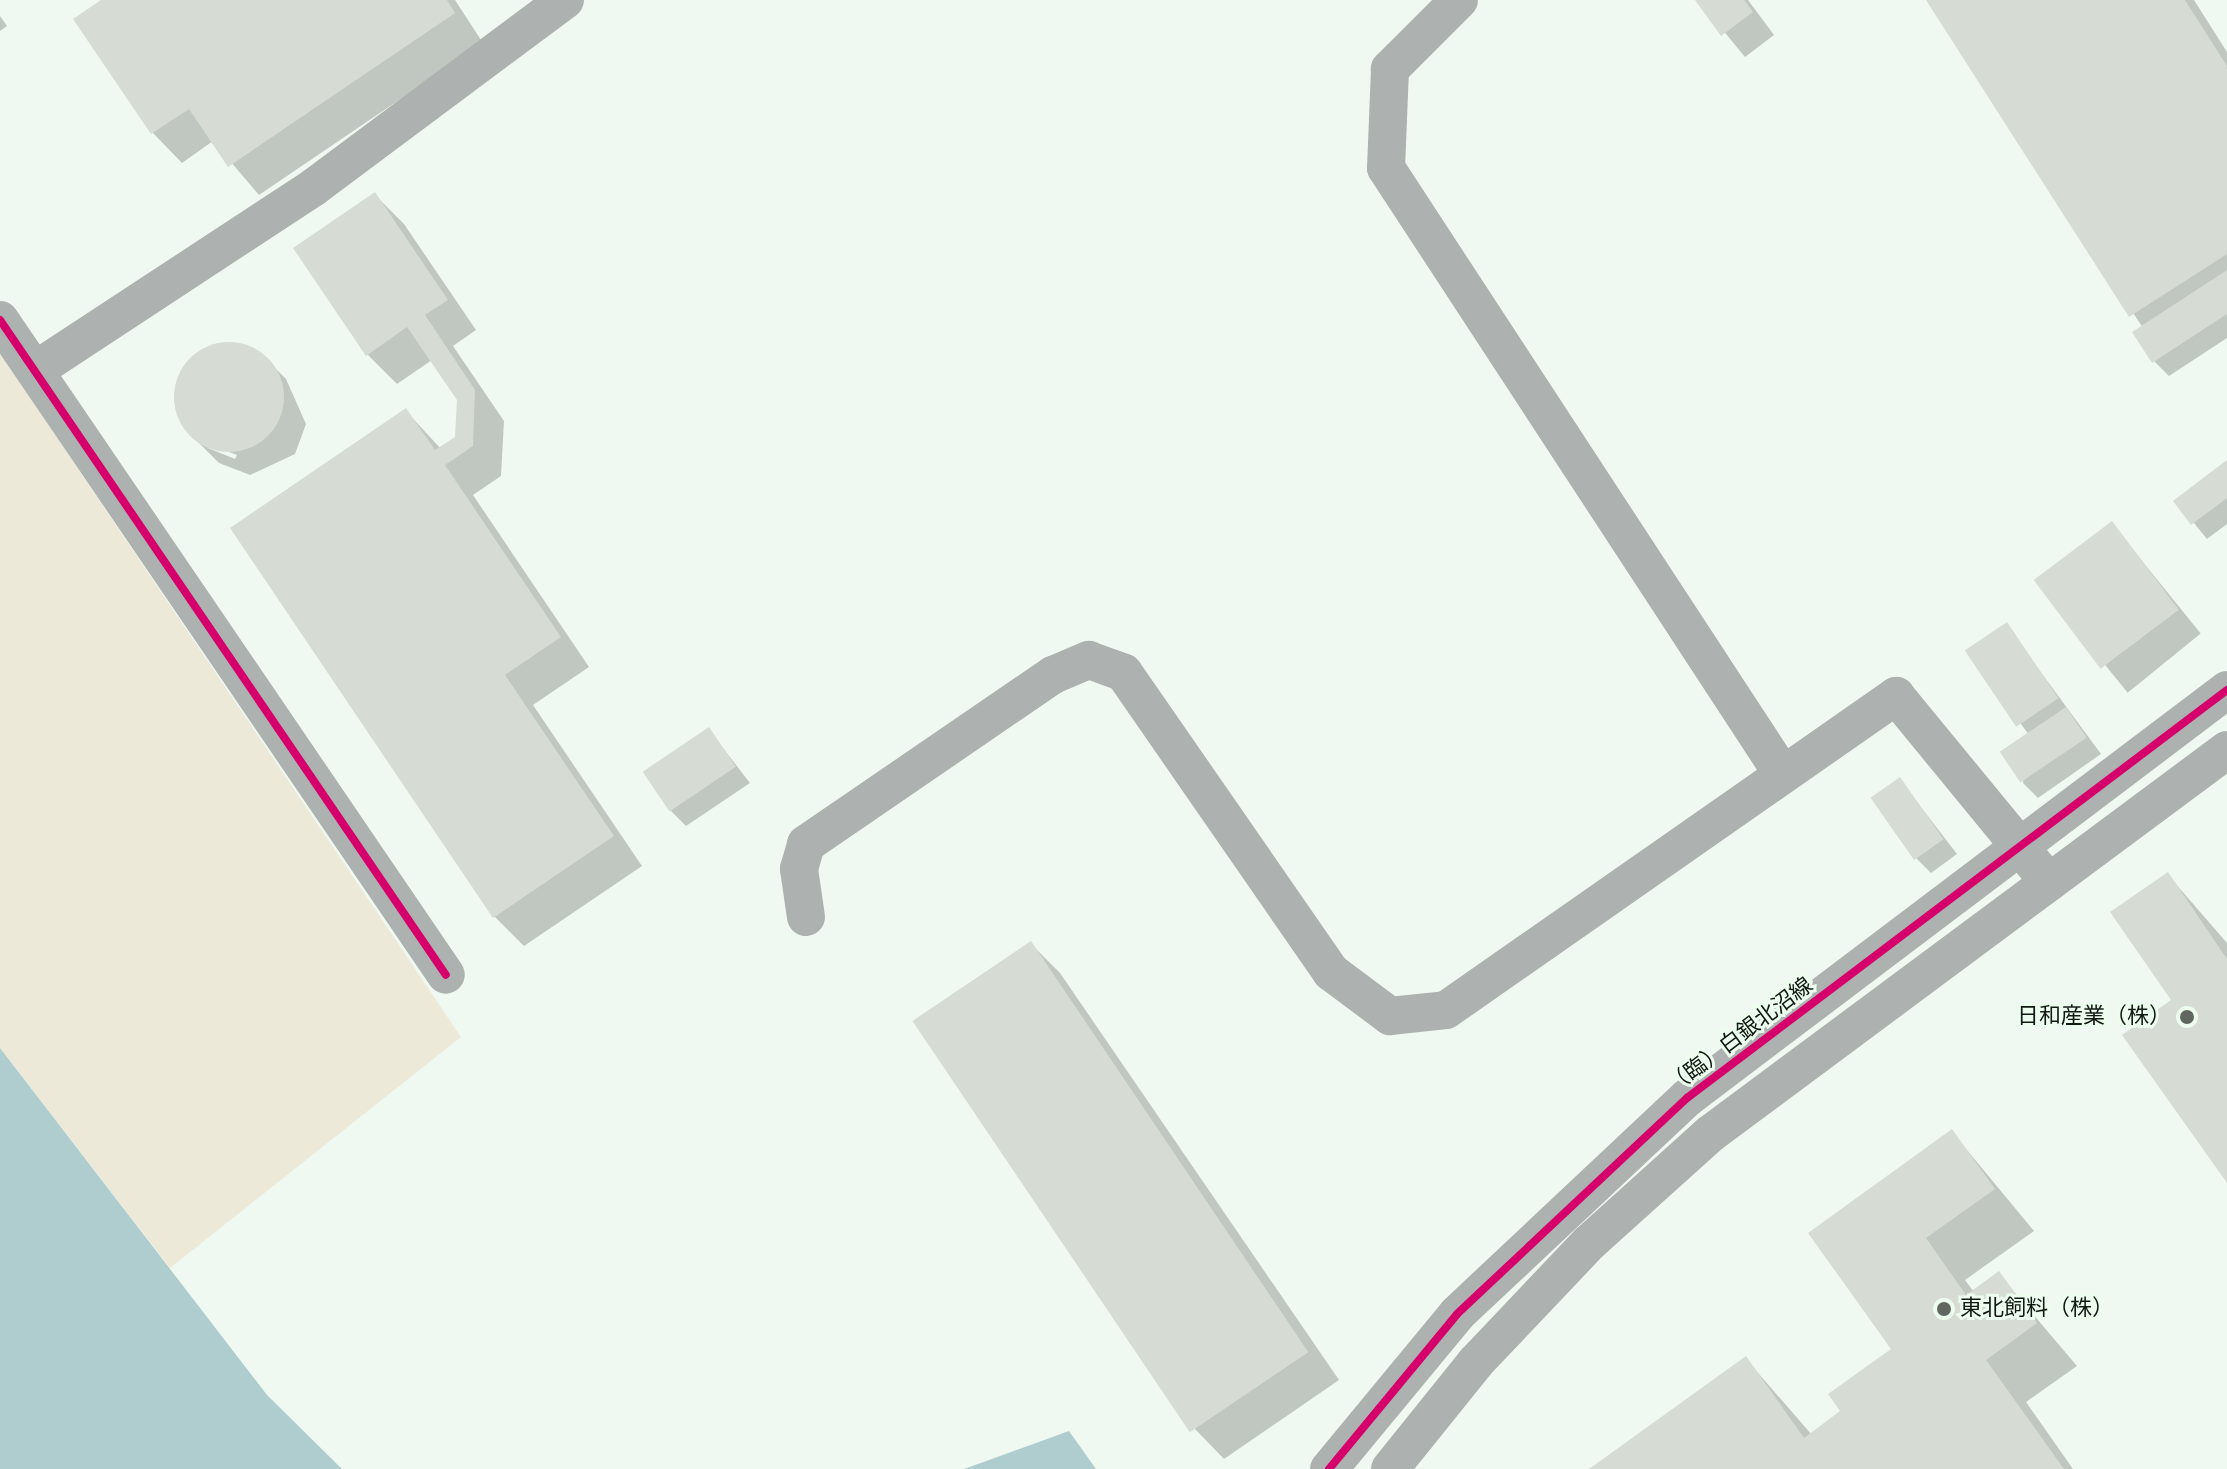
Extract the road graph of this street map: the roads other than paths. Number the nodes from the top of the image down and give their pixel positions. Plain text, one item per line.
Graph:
1 (565, 0) edge
2 (1459, 0) edge
3 (0, 320) edge
4 (37, 369) junction
5 (2227, 690) edge
6 (2227, 750) edge
7 (1783, 775) junction
8 (2023, 845) junction
9 (2049, 882) junction
10 (806, 917) dead end
11 (446, 975) dead end
12 (1329, 1469) edge
13 (1390, 1469) edge

1 - 4 street
2 - 7 street
3 - 4 street
4 - 11 street
5 - 8 street, （臨）白銀北沼線
6 - 9 street
7 - 8 street
7 - 10 street
8 - 9 street
8 - 12 street, （臨）白銀北沼線
9 - 13 street

